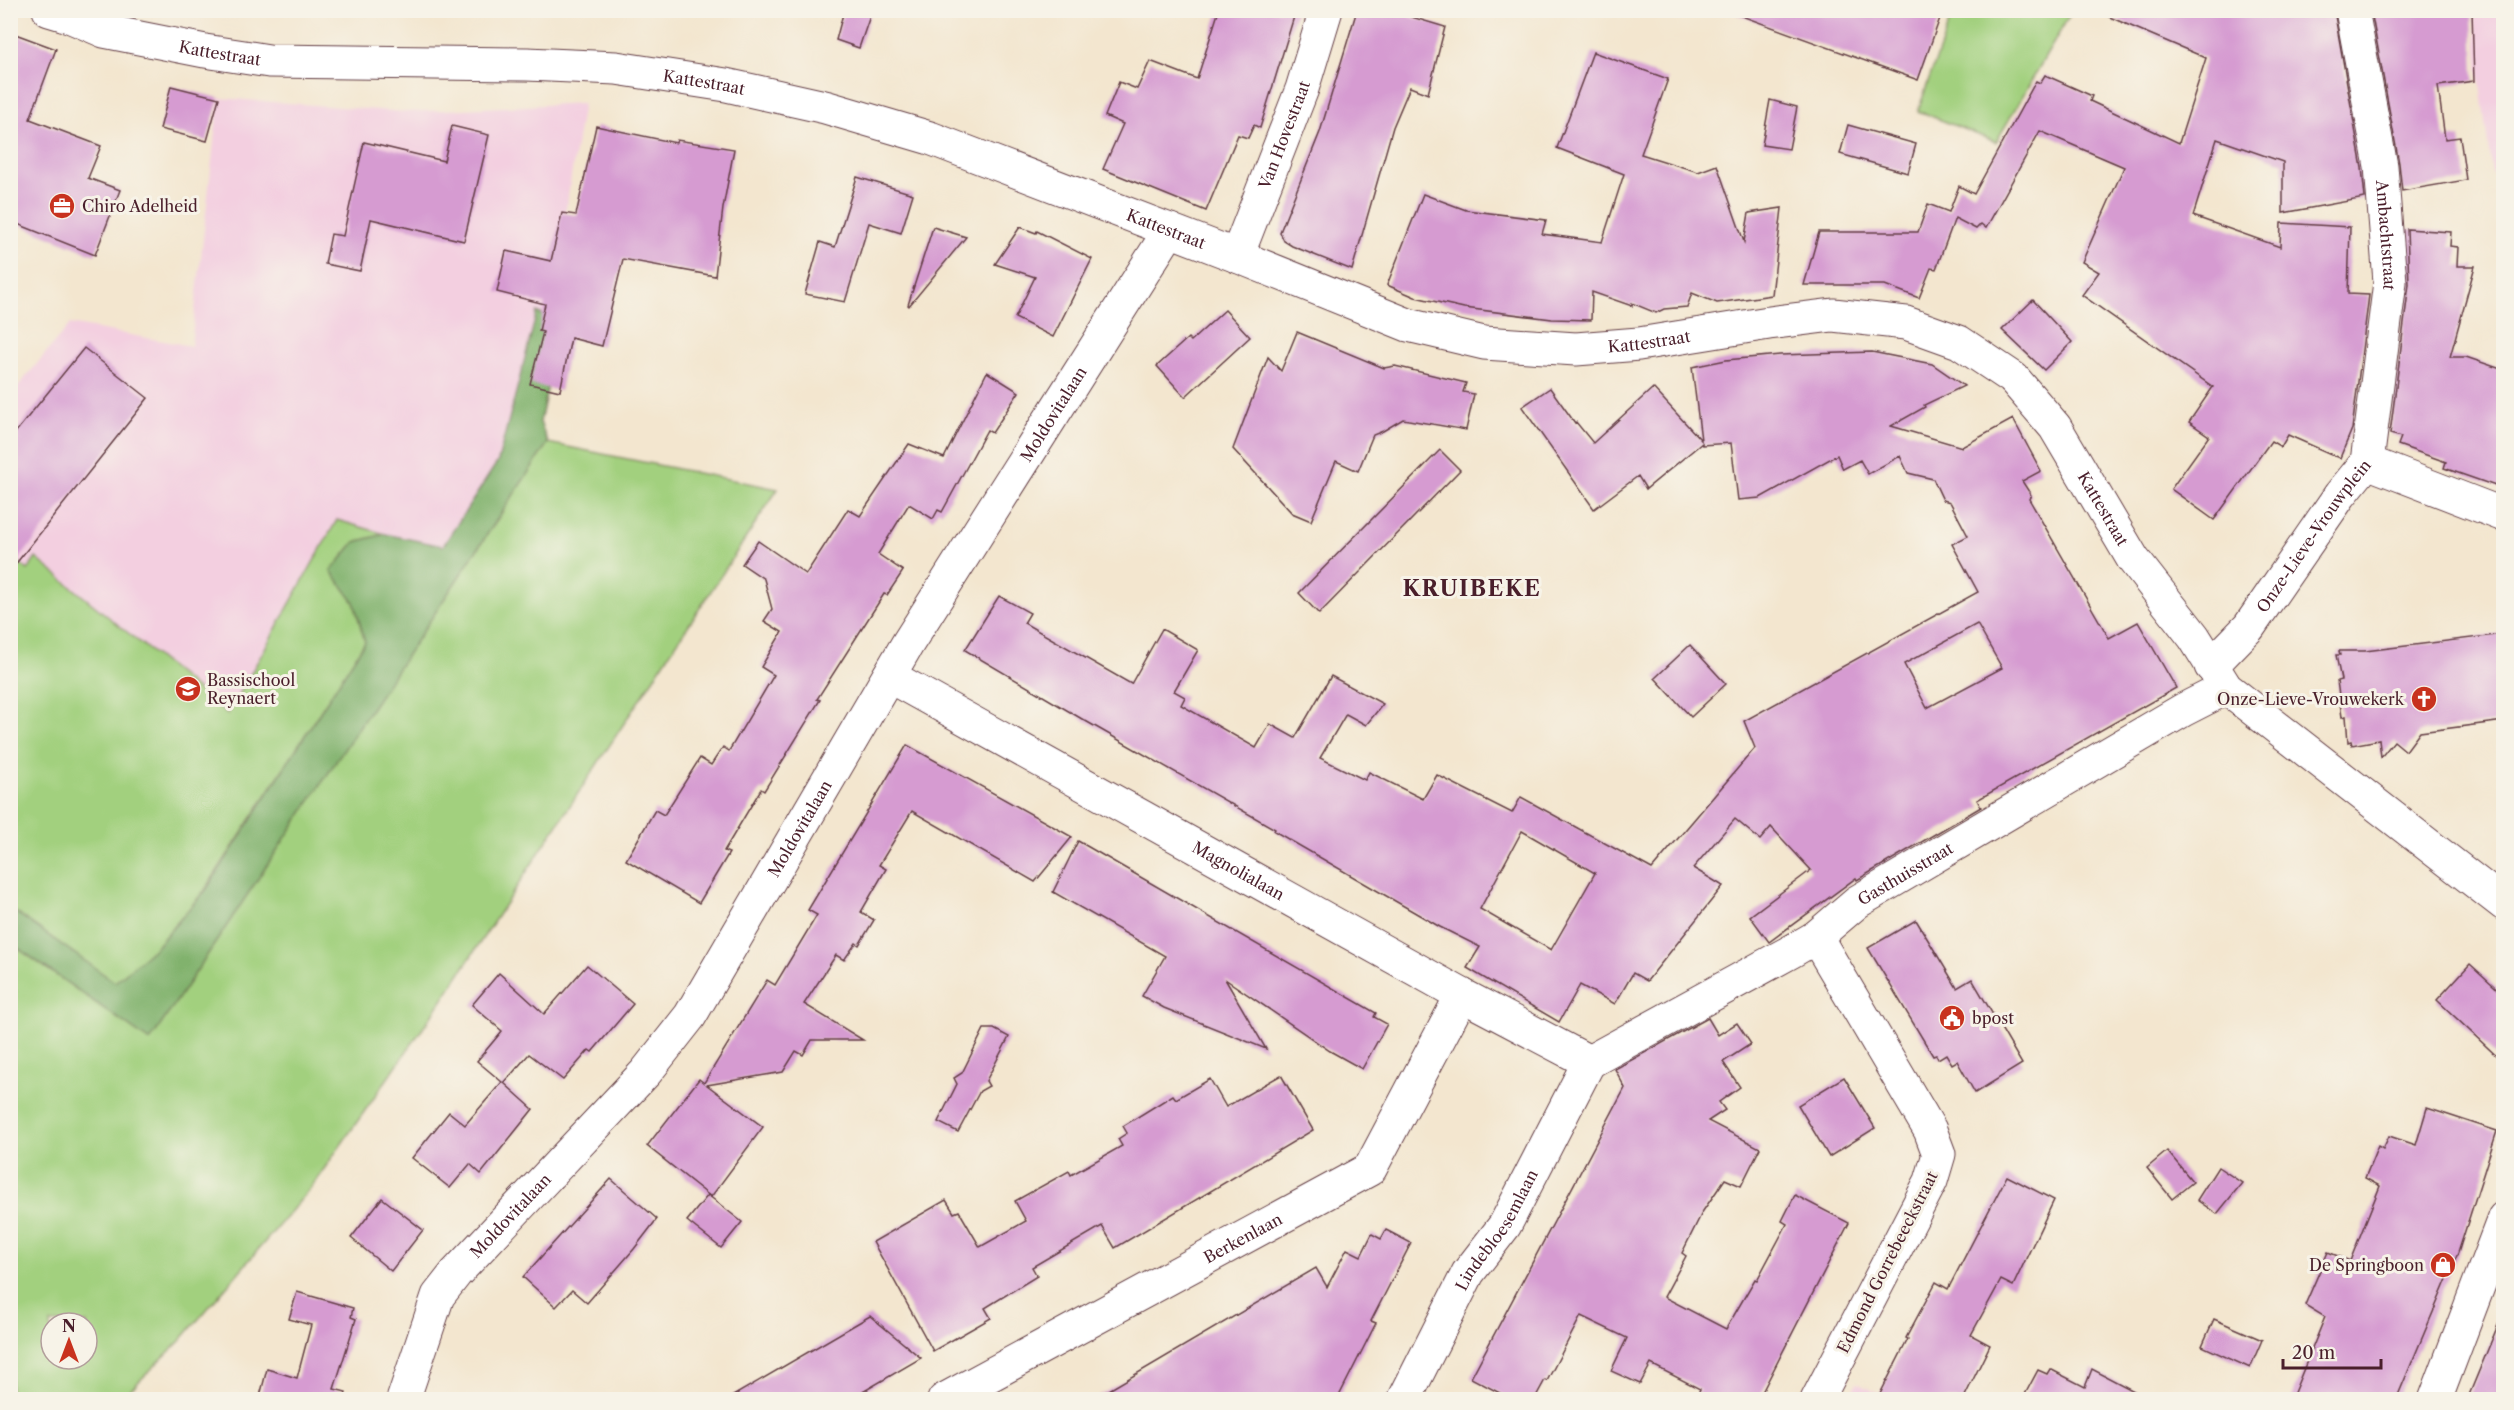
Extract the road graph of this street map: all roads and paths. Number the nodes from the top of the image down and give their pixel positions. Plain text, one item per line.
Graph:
1 (1326, 10) edge
2 (2352, 10) edge
3 (63, 12) edge
4 (1170, 230) junction
5 (1237, 256) junction
6 (2367, 462) junction
7 (2504, 515) edge
8 (889, 676) junction
9 (2218, 677) junction
10 (2504, 904) edge
11 (1816, 937) junction
12 (1462, 995) junction
13 (1589, 1062) junction
14 (2504, 1218) edge
15 (403, 1400) edge
16 (944, 1400) edge
17 (1404, 1400) edge
18 (1817, 1400) edge
19 (2435, 1400) edge

1 - 5 street, Van Hovestraat
2 - 6 street, Ambachtstraat
3 - 4 street, Kattestraat
4 - 5 street, Kattestraat
4 - 8 street, Moldovitalaan
5 - 9 street, Kattestraat
6 - 7 street, Onze-Lieve-Vrouwplein
6 - 9 street, Onze-Lieve-Vrouwplein
8 - 12 street, Magnolialaan
8 - 15 street, Moldovitalaan
9 - 10 street
9 - 11 street, Gasthuisstraat
11 - 13 street, Gasthuisstraat
11 - 18 street, Edmond Gorrebeeckstraat
12 - 13 street, Magnolialaan
12 - 16 street, Berkenlaan
13 - 17 street, Lindebloesemlaan
14 - 19 street

